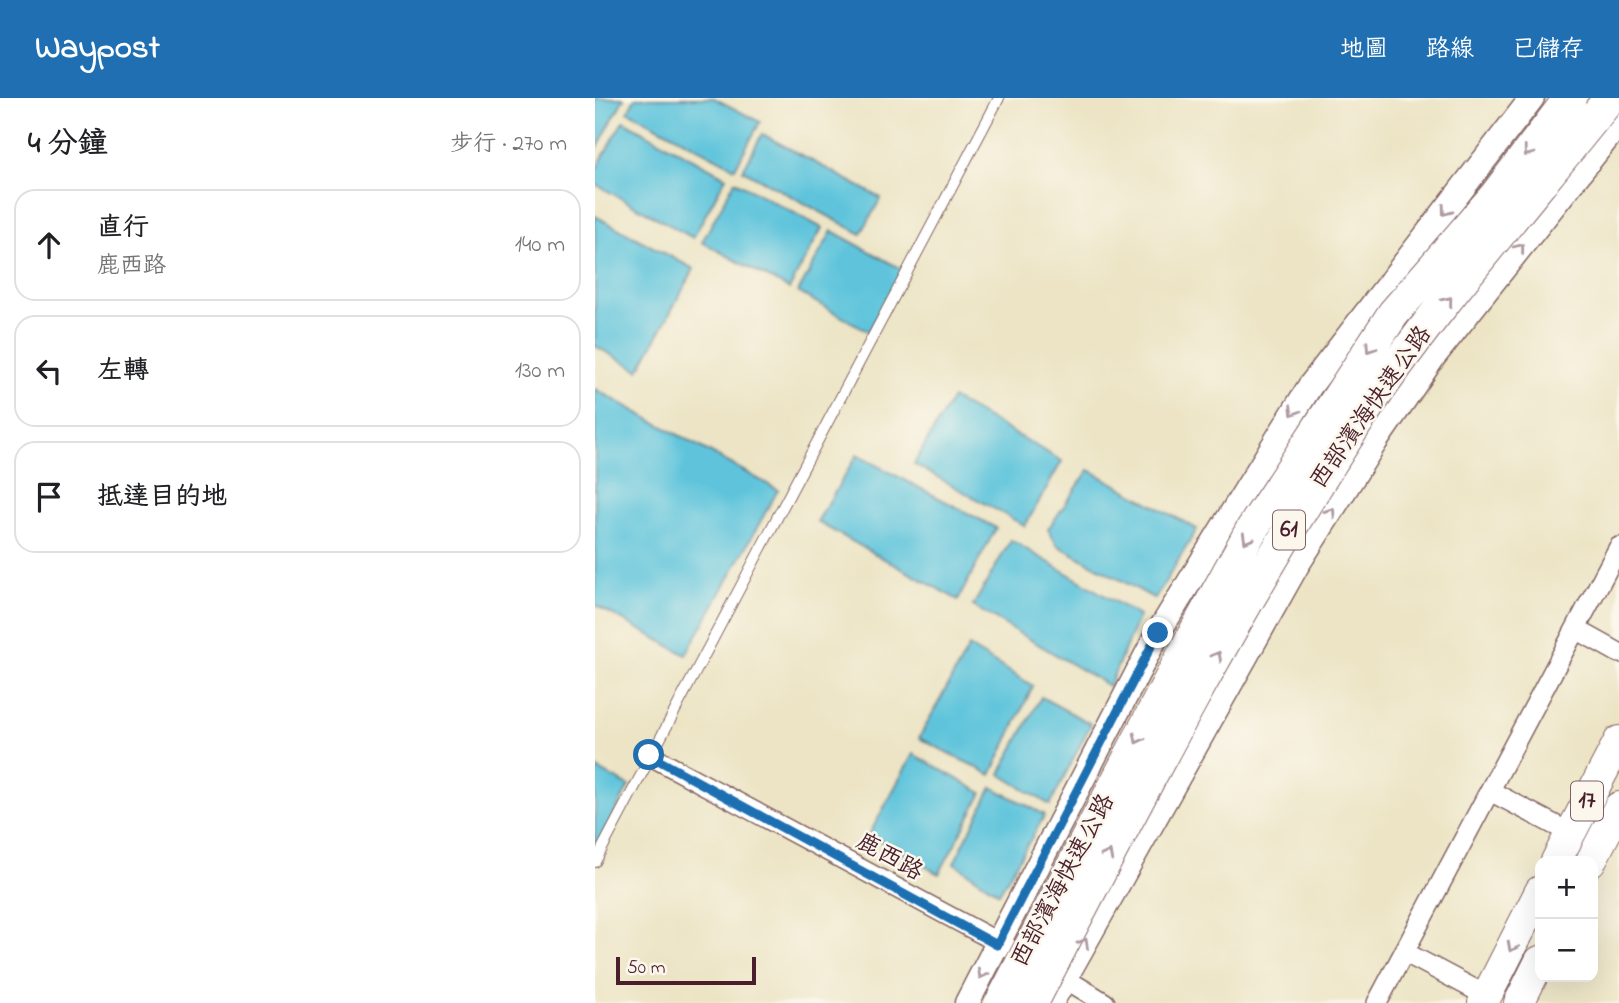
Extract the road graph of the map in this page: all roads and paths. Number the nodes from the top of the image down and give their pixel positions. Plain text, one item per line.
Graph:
1 (999, 98) edge
2 (1532, 98) edge
3 (1570, 98) edge
4 (1610, 98) edge
5 (1619, 123) edge
6 (1619, 547) edge
7 (1576, 629) junction
8 (1619, 653) edge
9 (1619, 741) edge
10 (649, 755) junction
11 (1490, 791) junction
12 (1619, 807) edge
13 (1570, 833) junction
14 (1558, 856) edge
15 (1594, 856) edge
16 (595, 862) edge
17 (1535, 901) edge
18 (997, 945) junction
19 (1404, 952) junction
20 (1535, 971) edge
21 (1064, 978) junction
22 (1485, 1000) edge
23 (967, 1003) edge
24 (1001, 1003) edge
25 (1032, 1003) edge
26 (1051, 1003) edge
27 (1105, 1003) edge
28 (1377, 1003) edge
29 (1519, 1003) edge

1 - 10 lane
2 -> 18 street
3 -> 24 highway, 西部濱海快速公路 / 61, bridge
25 -> 4 highway, 西部濱海快速公路 / 61, bridge
21 -> 5 street
6 - 7 street
7 - 8 street
7 - 11 street
9 - 13 main road, 17
10 - 16 lane
10 - 18 street, 鹿西路
11 - 13 street
11 - 19 street
12 - 15 main road, 17
13 - 14 main road, 17
17 -> 22 main road
18 - 21 street, 鹿西路
18 -> 23 street
19 - 22 street
19 - 28 street
20 - 29 main road
21 - 26 street
21 - 27 street, 鹿西路

